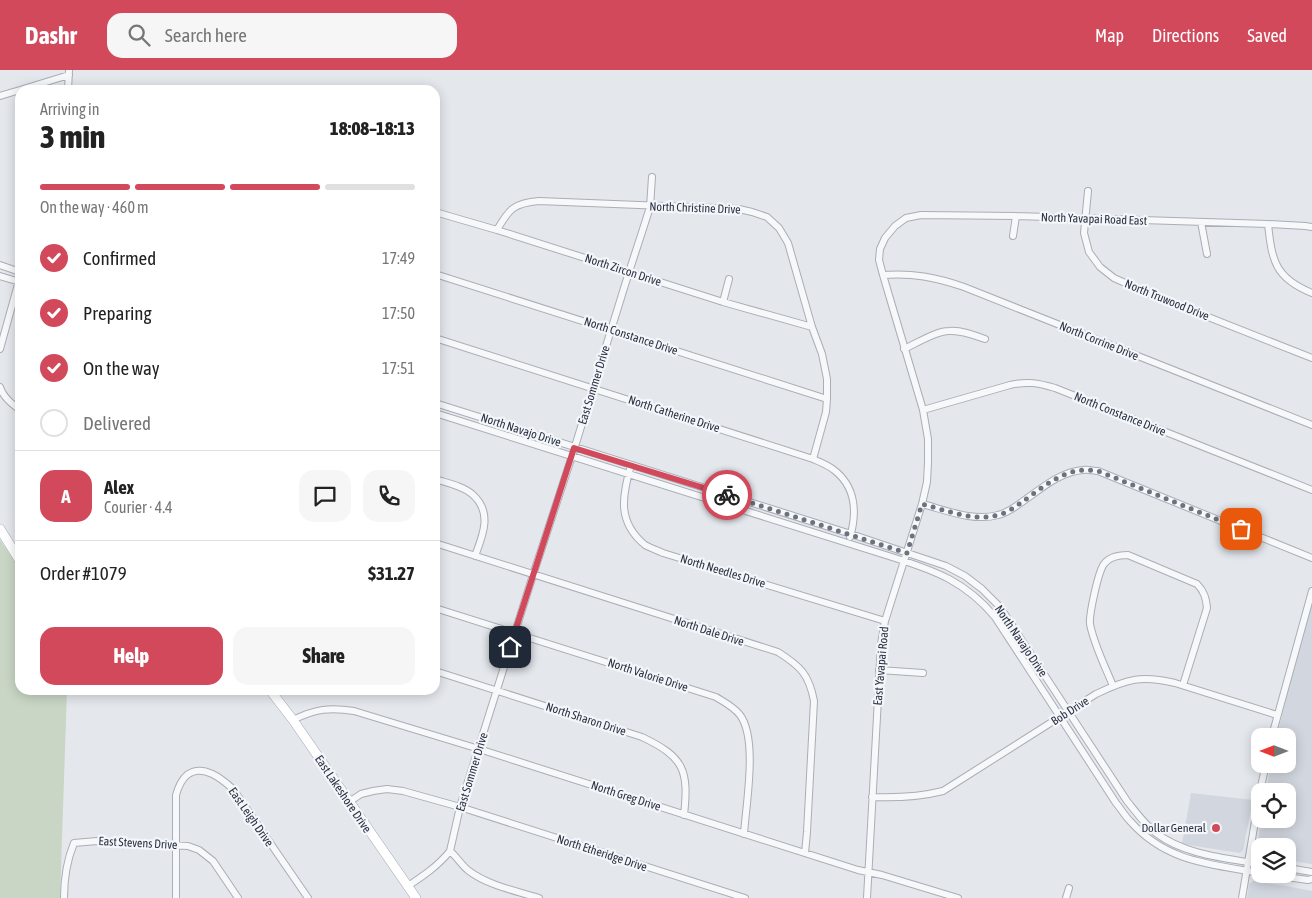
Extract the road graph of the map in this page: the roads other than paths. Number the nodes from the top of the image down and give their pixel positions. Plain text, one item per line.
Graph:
1 (69, 72) edge
2 (34, 85) edge
3 (68, 85) edge
4 (15, 92) edge
5 (0, 96) edge
6 (652, 176) dead end
7 (1088, 191) dead end
8 (650, 207) junction
9 (440, 213) edge
10 (1016, 216) junction
11 (1084, 219) junction
12 (1201, 222) junction
13 (1268, 224) junction
14 (1312, 227) edge
15 (497, 230) junction
16 (1013, 236) dead end
17 (885, 238) joint
18 (1207, 254) dead end
19 (0, 265) edge
20 (15, 270) edge
21 (629, 272) junction
22 (883, 275) junction
23 (0, 276) edge
24 (440, 276) edge
25 (15, 279) edge
26 (729, 279) dead end
27 (1312, 293) edge
28 (15, 295) edge
29 (723, 302) junction
30 (812, 327) junction
31 (611, 329) junction
32 (985, 339) dead end
33 (440, 340) edge
34 (0, 349) edge
35 (904, 349) junction
36 (1312, 358) edge
37 (0, 387) edge
38 (592, 388) junction
39 (827, 399) junction
40 (440, 405) edge
41 (15, 406) edge
42 (922, 410) junction
43 (440, 415) edge
44 (1312, 425) edge
45 (574, 448) junction
46 (572, 456) junction
47 (813, 459) junction
48 (631, 465) junction
49 (628, 474) junction
50 (440, 481) edge
51 (1312, 490) edge
52 (922, 504) junction
53 (0, 529) edge
54 (851, 534) junction
55 (848, 543) junction
56 (440, 545) edge
57 (15, 553) edge
58 (907, 553) junction
59 (475, 556) junction
60 (1312, 558) edge
61 (904, 561) junction
62 (532, 575) junction
63 (1312, 591) edge
64 (440, 610) edge
65 (885, 621) junction
66 (1011, 623) junction
67 (1003, 628) junction
68 (515, 632) junction
69 (879, 670) junction
70 (440, 673) edge
71 (923, 673) dead end
72 (1112, 686) junction
73 (1183, 686) junction
74 (497, 690) junction
75 (274, 695) edge
76 (1068, 712) junction
77 (1277, 715) junction
78 (1061, 717) junction
79 (293, 720) junction
80 (1274, 728) edge
81 (479, 749) junction
82 (1120, 791) junction
83 (1112, 796) junction
84 (872, 797) junction
85 (349, 802) junction
86 (460, 807) junction
87 (684, 815) junction
88 (1254, 828) edge
89 (744, 834) junction
90 (175, 845) junction
91 (450, 851) junction
92 (804, 853) junction
93 (1248, 862) junction
94 (1251, 862) edge
95 (1296, 869) edge
96 (1246, 870) junction
97 (868, 871) junction
98 (1251, 871) edge
99 (1312, 872) edge
100 (1296, 878) edge
101 (1312, 879) edge
102 (408, 886) junction
103 (1068, 888) dead end
104 (934, 894) edge
105 (64, 898) edge
106 (176, 898) edge
107 (238, 898) edge
108 (308, 898) edge
109 (416, 898) edge
110 (539, 898) edge
111 (744, 898) edge
112 (866, 898) edge
113 (958, 898) edge
114 (1066, 898) edge
115 (1242, 898) edge

1 - 2 street
1 - 3 street
4 - 5 street
6 - 8 street, East Sommer Drive
7 - 11 street, North Truwood Drive
8 - 15 street, North Christine Drive
8 - 21 street, East Sommer Drive
8 - 30 street, North Christine Drive
9 - 15 street, North Zircon Drive
10 - 11 street, North Yavapai Road East
10 - 16 street
10 - 17 street, North Yavapai Road East
11 - 12 street, North Yavapai Road East
11 - 36 street, North Truwood Drive
12 - 13 street, North Yavapai Road East
12 - 18 street
13 - 14 street, North Yavapai Road East
13 - 27 street
15 - 21 street, North Zircon Drive
17 - 22 street, East Yavapai Road
19 - 20 street
21 - 29 street, North Zircon Drive
21 - 31 street, East Sommer Drive
22 - 35 street, East Yavapai Road
22 - 44 street, North Corrine Drive
23 - 25 street
24 - 31 street, North Constance Drive
26 - 29 street
28 - 34 street
29 - 30 street, North Zircon Drive
30 - 39 street, North Christine Drive
31 - 38 street, East Sommer Drive
31 - 39 street, North Constance Drive
32 - 35 street
33 - 38 street, North Catherine Drive
35 - 42 street, East Yavapai Road
37 - 41 street
38 - 45 street, East Sommer Drive
38 - 47 street, North Catherine Drive
39 - 47 street, North Christine Drive
40 - 45 street, North Navajo Drive
42 - 51 street, North Constance Drive
42 - 52 street, East Yavapai Road
43 - 46 street, North Navajo Drive
45 - 46 street, East Sommer Drive
45 - 48 street, North Navajo Drive
46 - 49 street, North Navajo Drive
46 - 62 street, East Sommer Drive
47 - 54 street, North Catherine Drive
48 - 49 street, North Needles Drive
48 - 54 street, North Navajo Drive
49 - 55 street, North Navajo Drive
49 - 65 street, North Needles Drive
50 - 59 street
52 - 58 street, East Yavapai Road
52 - 60 street
53 - 57 main road
54 - 55 street, North Catherine Drive
54 - 58 street, North Navajo Drive
55 - 61 street, North Navajo Drive
56 - 59 street, North Dale Drive
58 - 61 street, East Yavapai Road
58 - 66 street, North Navajo Drive
59 - 62 street, North Dale Drive
61 - 65 street, East Yavapai Road
61 - 67 street, North Navajo Drive
62 - 68 street, East Sommer Drive
62 - 92 street, North Dale Drive
63 - 77 street
64 - 68 street, North Valorie Drive
65 - 69 street, East Yavapai Road
66 - 67 street
66 - 76 street, North Navajo Drive
67 - 78 street, North Navajo Drive
68 - 74 street, East Sommer Drive
68 - 89 street, North Valorie Drive
69 - 71 street
69 - 84 street, East Yavapai Road
70 - 74 street, North Sharon Drive
72 - 73 street, Bob Drive
72 - 73 street
72 - 76 street, Bob Drive
73 - 77 street, Bob Drive
74 - 81 street, East Sommer Drive
74 - 87 street, North Sharon Drive
75 - 79 main road, East Lakeshore Drive
76 - 78 street, Bob Drive
76 - 82 street, North Navajo Drive
77 - 80 street
78 - 83 street, North Navajo Drive
78 - 84 street, Bob Drive
79 - 81 street, North Greg Drive
79 - 85 main road, East Lakeshore Drive
81 - 86 street, East Sommer Drive
81 - 87 street, North Greg Drive
82 - 83 street
82 - 93 street, North Navajo Drive
83 - 96 street, North Navajo Drive
84 - 97 street, East Yavapai Road
85 - 86 street, North Etheridge Drive
85 - 102 main road, East Lakeshore Drive
86 - 91 street, East Sommer Drive
86 - 111 street, North Etheridge Drive
87 - 89 street, North Greg Drive
88 - 93 street
89 - 92 street, North Greg Drive
90 - 105 street, East Stevens Drive
90 - 106 street
90 - 107 street, East Stevens Drive
90 - 108 street, East Leigh Drive
91 - 102 street
91 - 110 street
92 - 97 street, North Greg Drive
93 - 94 street, North Navajo Drive
93 - 96 street
95 - 99 street
96 - 98 street, North Navajo Drive
96 - 115 street
97 - 104 street, North Greg Drive
97 - 112 street, East Yavapai Road
100 - 101 street
102 - 109 main road, East Lakeshore Drive
103 - 114 street
104 - 113 street, North Greg Drive

